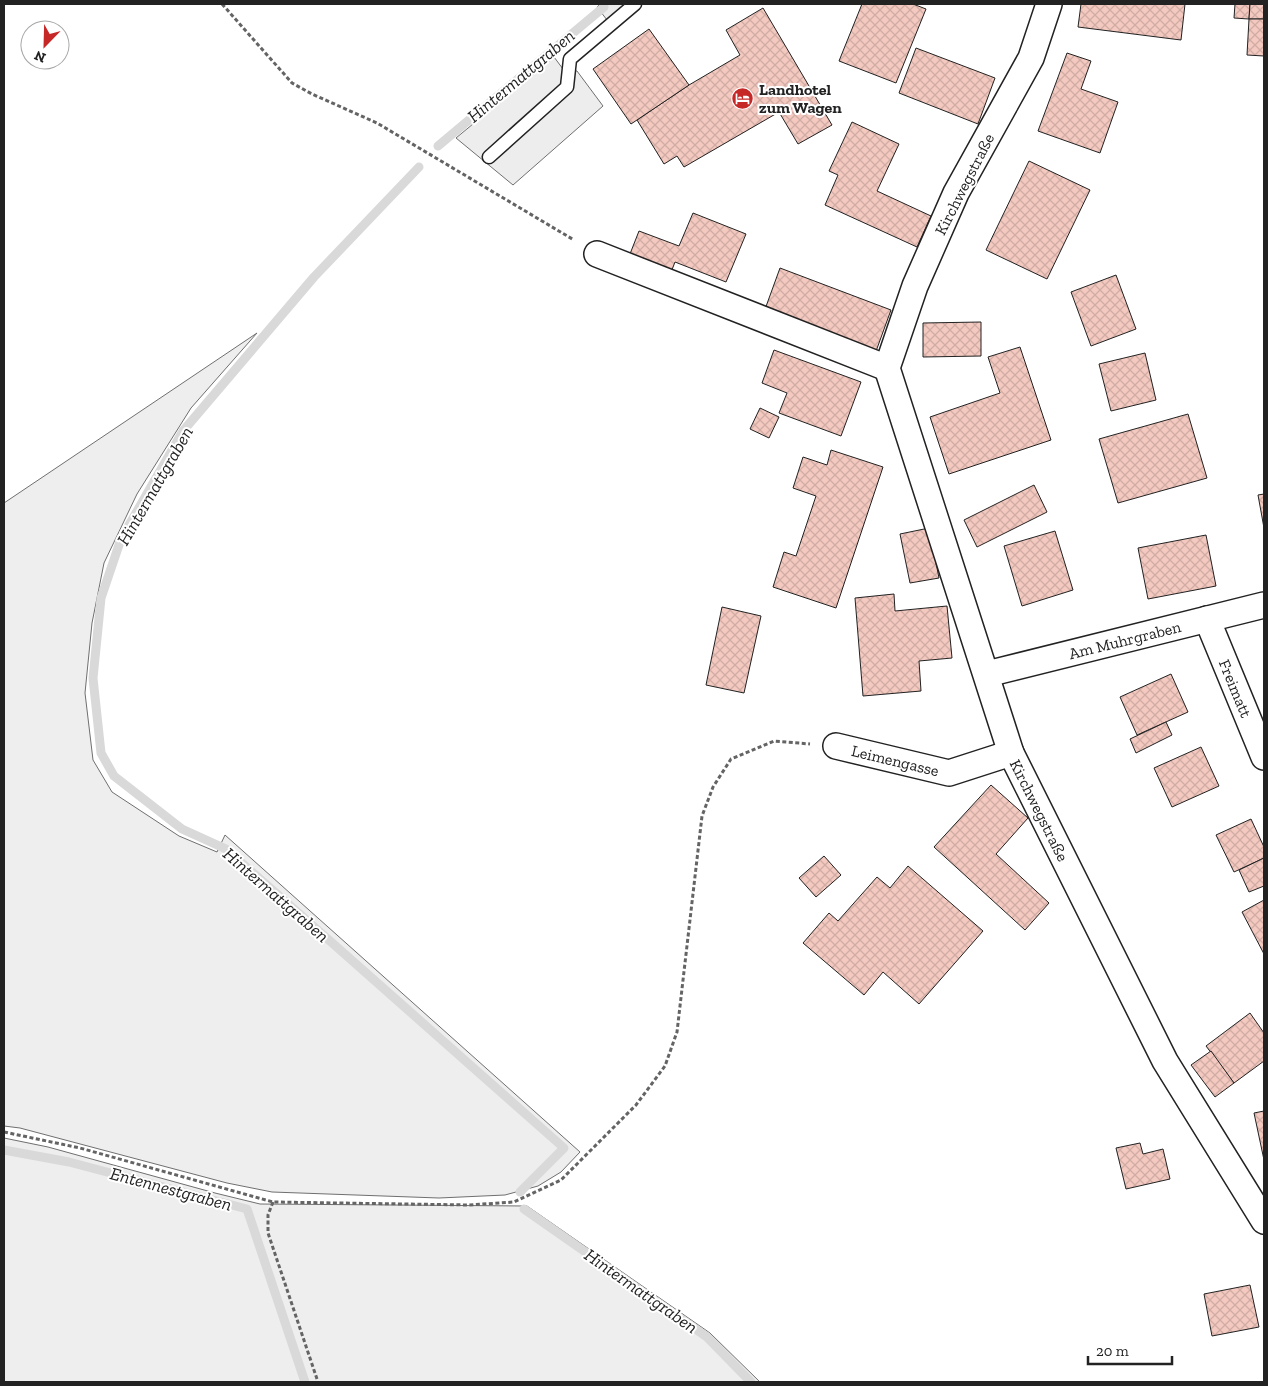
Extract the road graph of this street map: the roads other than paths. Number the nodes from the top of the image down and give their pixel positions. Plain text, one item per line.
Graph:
1 (635, 4) edge
2 (1049, 4) edge
3 (489, 157) dead end
4 (598, 254) road end
5 (887, 368) junction
6 (1264, 605) edge
7 (1207, 619) junction
8 (987, 674) junction
9 (836, 746) road end
10 (1012, 753) junction
11 (1264, 757) edge
12 (1264, 1221) edge

1 - 3 lane
2 - 5 street, Kirchwegstraße
4 - 5 street
5 - 8 street, Kirchwegstraße
6 - 7 street, Am Muhrgraben
7 - 8 street, Am Muhrgraben
7 - 11 street, Freimatt
8 - 10 street, Kirchwegstraße
9 - 10 street, Leimengasse
10 - 12 street, Kirchwegstraße

